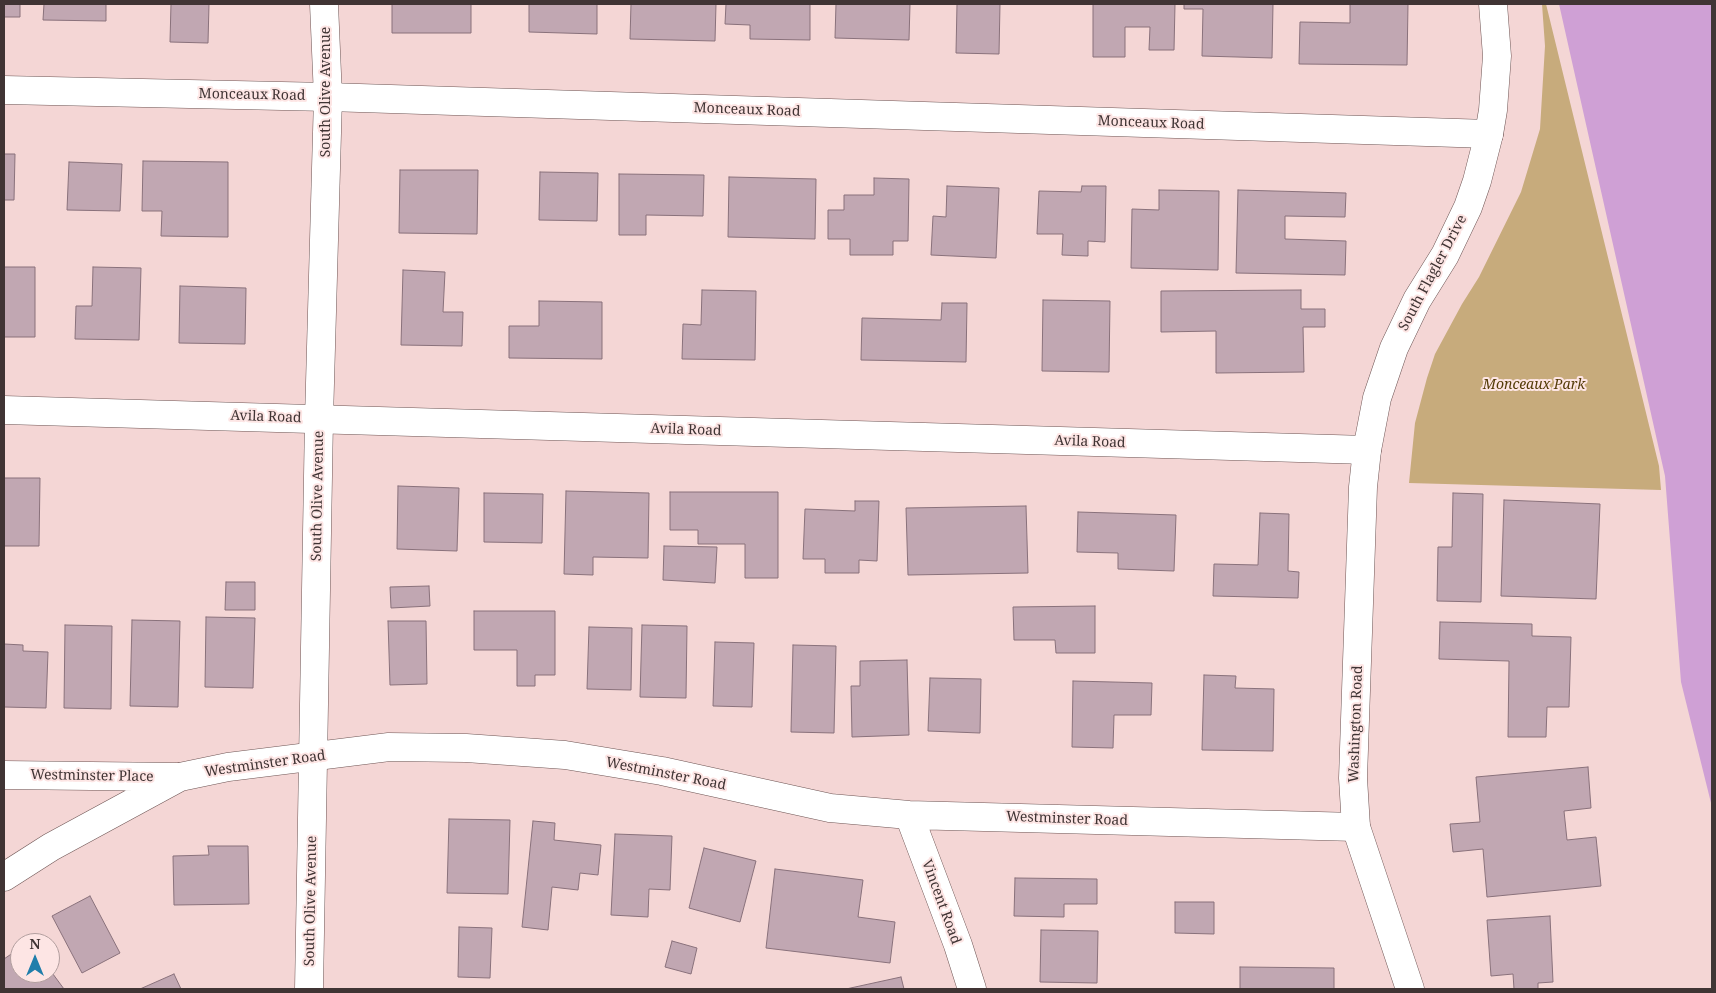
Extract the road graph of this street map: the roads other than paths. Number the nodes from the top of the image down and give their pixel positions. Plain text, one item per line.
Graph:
1 (324, 4) edge
2 (1493, 4) edge
3 (4, 90) edge
4 (328, 97) junction
5 (1489, 134) junction
6 (4, 410) edge
7 (319, 419) junction
8 (1368, 450) junction
9 (314, 757) junction
10 (4, 775) edge
11 (180, 777) junction
12 (909, 815) junction
13 (1356, 827) junction
14 (4, 876) edge
15 (309, 989) edge
16 (972, 989) edge
17 (1410, 989) edge

1 - 4 street, South Olive Avenue
2 - 5 street, South Flagler Drive
3 - 4 street, Monceaux Road
4 - 5 street, Monceaux Road
4 - 7 street, South Olive Avenue
5 - 8 street, South Flagler Drive
6 - 7 street, Avila Road
7 - 8 street, Avila Road
7 - 9 street, South Olive Avenue
8 - 13 street, Washington Road
9 - 11 street, Westminster Road
9 - 12 street, Westminster Road
9 - 15 street, South Olive Avenue
10 - 11 street, Westminster Place
11 - 14 street, Westminster Road
12 - 13 street, Westminster Road
12 - 16 street, Vincent Road
13 - 17 street, Washington Road

